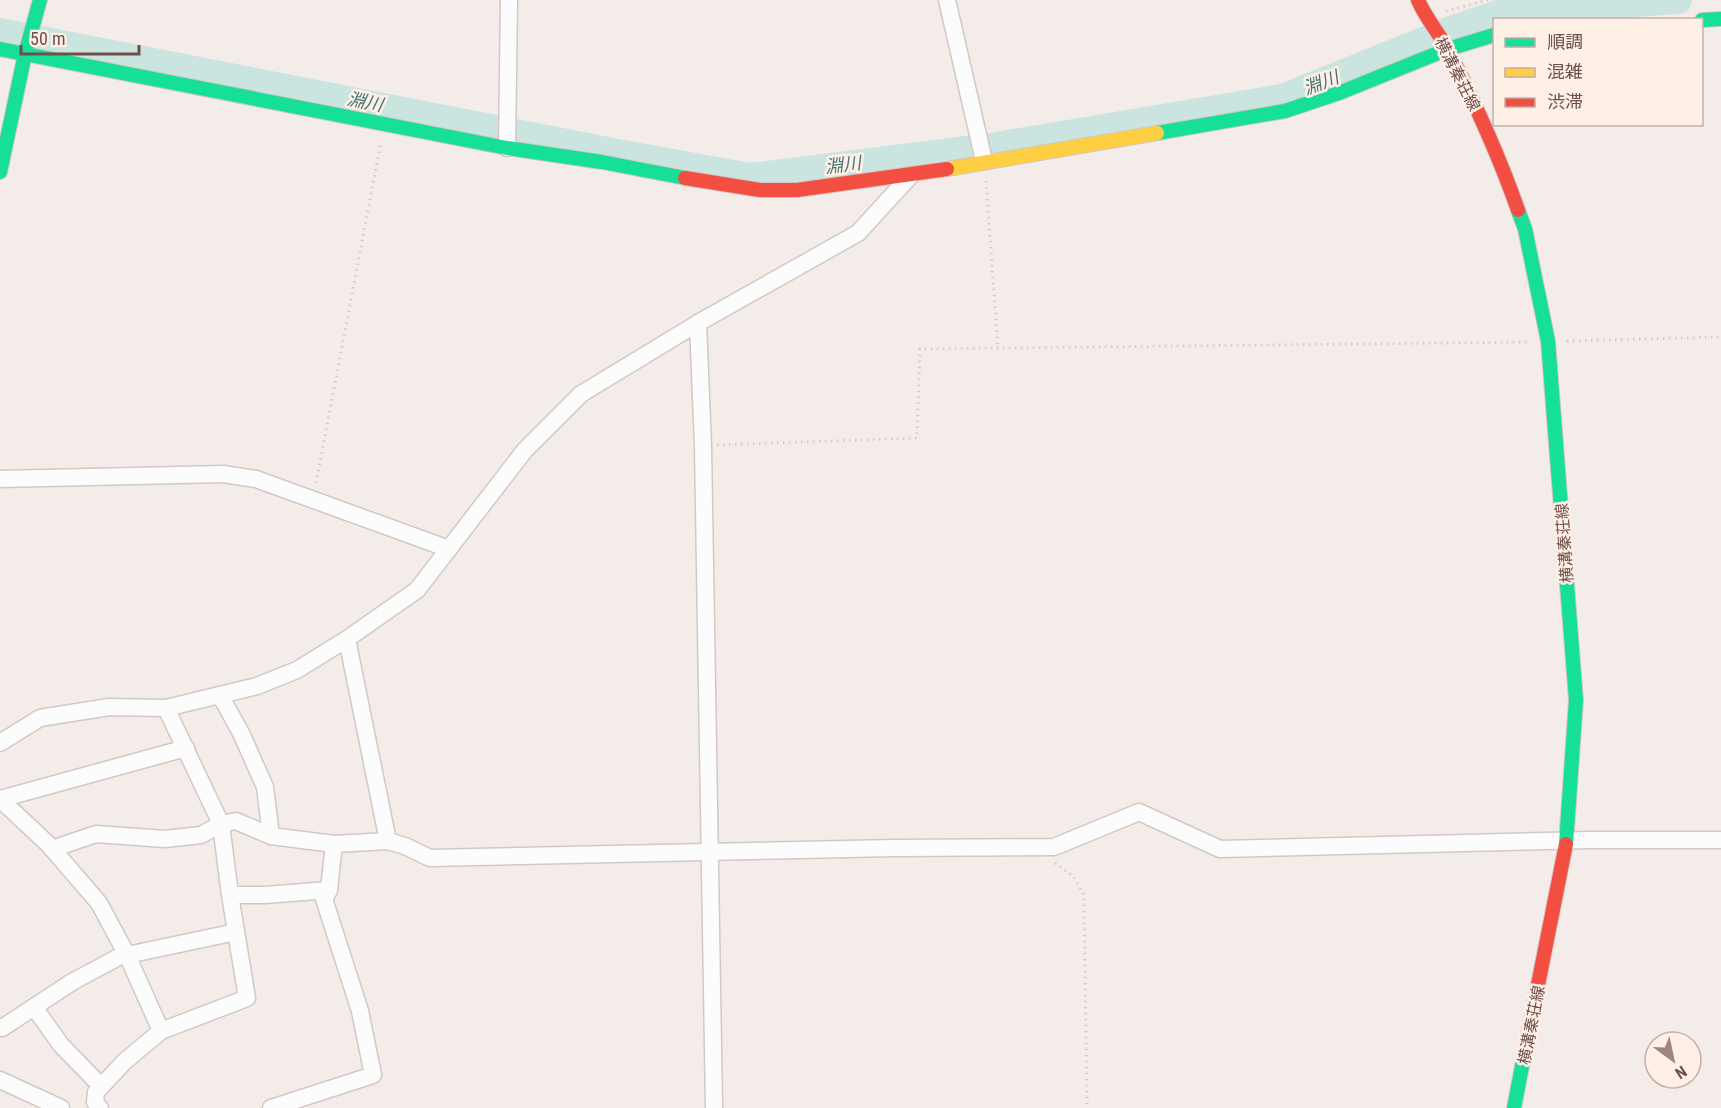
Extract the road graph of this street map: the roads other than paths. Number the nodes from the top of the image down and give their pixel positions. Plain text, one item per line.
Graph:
1 (40, 0) edge
2 (509, 0) edge
3 (947, 0) edge
4 (1420, 6) edge
5 (1721, 19) edge
6 (1703, 20) edge
7 (1493, 34) edge
8 (0, 48) edge
9 (1448, 49) junction
10 (25, 54) junction
11 (507, 148) junction
12 (984, 161) junction
13 (0, 172) edge
14 (911, 175) junction
15 (698, 322) junction
16 (0, 479) edge
17 (448, 549) junction
18 (346, 639) junction
19 (220, 695) junction
20 (166, 708) junction
21 (0, 743) edge
22 (186, 748) junction
23 (0, 799) edge
24 (221, 824) junction
25 (271, 836) junction
26 (1721, 840) edge
27 (388, 841) junction
28 (1567, 841) junction
29 (334, 844) junction
30 (52, 849) junction
31 (709, 853) junction
32 (329, 890) junction
33 (230, 895) junction
34 (236, 932) junction
35 (126, 952) junction
36 (34, 1007) junction
37 (0, 1027) edge
38 (161, 1031) junction
39 (0, 1080) edge
40 (101, 1086) junction
41 (61, 1108) edge
42 (100, 1108) edge
43 (271, 1108) edge
44 (714, 1108) edge
45 (1514, 1108) edge

1 - 10 street
2 - 11 street
3 - 12 street
4 - 9 street, 横溝秦荘線
5 - 6 street
7 - 9 street
8 - 10 street
9 - 12 street
9 - 28 street, 横溝秦荘線
10 - 11 street
10 - 13 street
11 - 14 street
12 - 14 street
14 - 15 street
15 - 17 street
15 - 31 street
16 - 17 street
17 - 18 street
18 - 19 street
18 - 27 street
19 - 20 street
19 - 25 street
20 - 21 street
20 - 22 street
22 - 23 street
22 - 24 street
23 - 30 street
24 - 25 street
24 - 30 street
24 - 33 street
25 - 29 street
26 - 28 street
27 - 29 street
27 - 31 street
28 - 31 street
28 - 45 street, 横溝秦荘線
29 - 32 street
30 - 35 street
31 - 44 street
32 - 33 street
32 - 43 street
33 - 34 street
34 - 35 street
34 - 38 street
35 - 36 street
35 - 38 street
36 - 37 street
36 - 40 street
38 - 40 street
39 - 41 street
40 - 42 street

